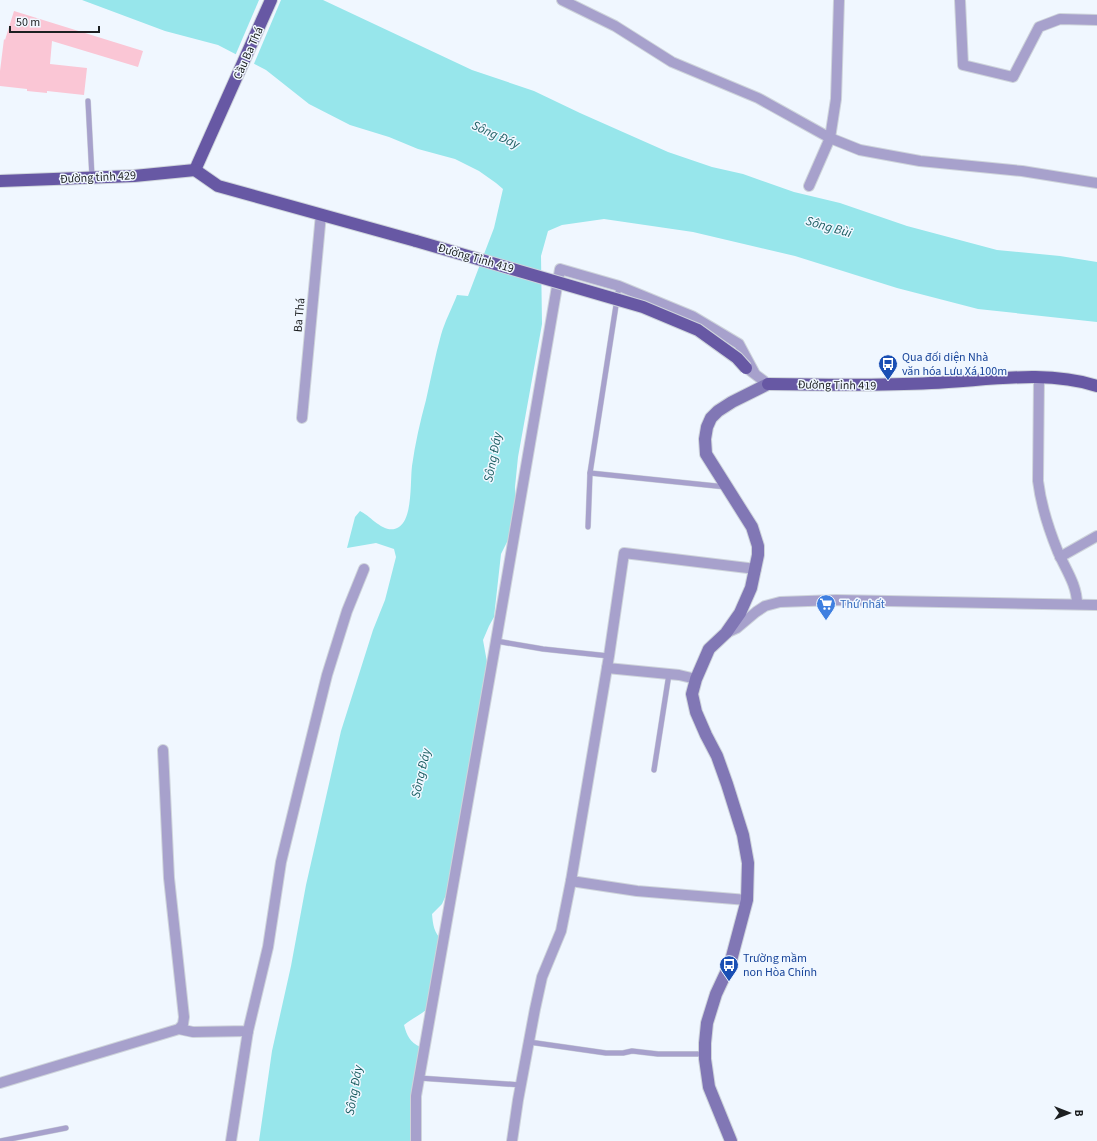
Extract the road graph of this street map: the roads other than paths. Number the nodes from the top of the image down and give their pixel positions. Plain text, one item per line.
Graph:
1 (271, 0) edge
2 (562, 0) edge
3 (839, 0) edge
4 (960, 0) edge
5 (575, 3) edge
6 (1097, 20) edge
7 (88, 101) dead end
8 (830, 138) junction
9 (195, 170) junction
10 (92, 177) junction
11 (0, 181) edge
12 (1097, 183) edge
13 (809, 186) dead end
14 (321, 214) junction
15 (619, 286) junction
16 (750, 370) junction
17 (1039, 377) junction
18 (768, 384) junction
19 (1097, 386) edge
20 (302, 418) dead end
21 (590, 473) junction
22 (727, 487) junction
23 (588, 527) dead end
24 (1097, 536) edge
25 (1060, 557) junction
26 (364, 569) dead end
27 (756, 569) junction
28 (1077, 604) junction
29 (1097, 605) edge
30 (726, 634) junction
31 (496, 641) junction
32 (609, 656) junction
33 (607, 668) junction
34 (669, 674) junction
35 (696, 679) junction
36 (163, 750) dead end
37 (654, 770) dead end
38 (571, 882) junction
39 (747, 900) junction
40 (179, 1029) junction
41 (248, 1031) junction
42 (529, 1042) junction
43 (705, 1054) junction
44 (419, 1078) junction
45 (0, 1083) edge
46 (520, 1085) junction
47 (66, 1128) dead end
48 (0, 1141) edge
49 (231, 1141) edge
50 (416, 1141) edge
51 (512, 1141) edge
52 (730, 1141) edge

1 - 9 main road, Cầu Ba Thá
2 - 5 street
3 - 8 street
4 - 6 street
5 - 8 street
7 - 10 lane
8 - 12 street
8 - 13 street
9 - 10 main road, Đường tỉnh 429
9 - 14 main road, Đường Tỉnh 419
10 - 11 main road, Đường tỉnh 429
14 - 16 main road, Đường Tỉnh 419, bridge
14 - 20 street, Ba Thá
15 - 16 street
15 - 21 lane
15 - 31 street
16 - 18 street
17 - 18 main road, Đường Tỉnh 419
17 - 19 main road, Đường Tỉnh 419
17 - 25 street
18 - 22 street
21 - 22 lane
21 - 23 lane
22 - 27 street
24 - 25 street
25 - 28 street
26 - 41 street
27 - 30 street
27 - 32 street
28 - 29 street
28 - 30 street
30 - 35 street
31 - 32 lane
31 - 44 street
32 - 33 street
33 - 34 street
33 - 38 street
34 - 35 street
34 - 37 lane
35 - 39 street
36 - 40 street
38 - 39 street
38 - 42 street
39 - 43 street
40 - 41 street
40 - 45 street
41 - 49 street
42 - 43 lane
42 - 46 street
43 - 52 street
44 - 46 lane
44 - 50 street
46 - 51 street
47 - 48 lane

